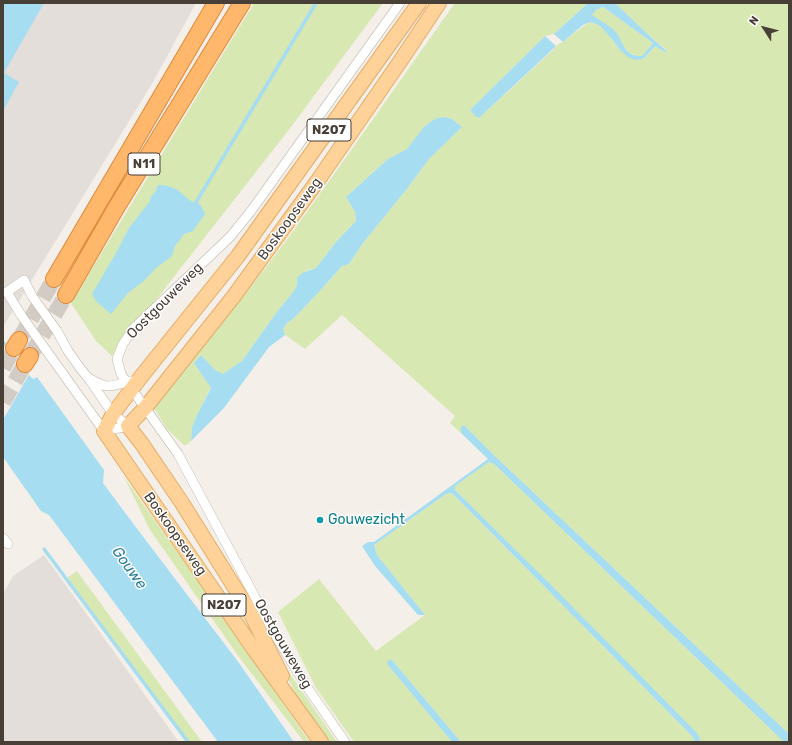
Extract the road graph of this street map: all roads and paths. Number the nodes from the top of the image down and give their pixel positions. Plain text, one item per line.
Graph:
1 (216, 3) edge
2 (242, 3) edge
3 (400, 3) edge
4 (419, 3) edge
5 (439, 3) edge
6 (54, 279) tunnel mouth
7 (66, 295) tunnel mouth
8 (89, 379) junction
9 (129, 386) junction
10 (145, 408) junction
11 (113, 414) junction
12 (128, 426) junction
13 (104, 431) junction
14 (142, 444) junction
15 (302, 715) junction
16 (321, 742) edge
17 (345, 742) edge

1 - 6 highway, N11
2 - 7 highway, N11
3 - 9 street, Oostgouweweg
4 - 9 main road, Boskoopseweg / N207
5 - 10 main road, Boskoopseweg / N207
8 - 9 street
8 - 11 street, Boskoopseweg
8 - 13 street, Boskoopseweg, bridge
9 - 10 street, Oostgouweweg
9 - 11 main road, Boskoopseweg / N207
10 - 12 main road, Boskoopseweg
10 - 14 main road, N207
10 - 17 street, Oostgouweweg
11 - 12 street, Boskoopseweg
11 - 13 main road, Boskoopseweg / N207
12 - 13 street
12 - 14 main road, Boskoopseweg / N207
13 - 15 main road, Boskoopseweg / N207
14 - 15 main road, Boskoopseweg / N207
15 - 16 main road, Boskoopseweg / N207

